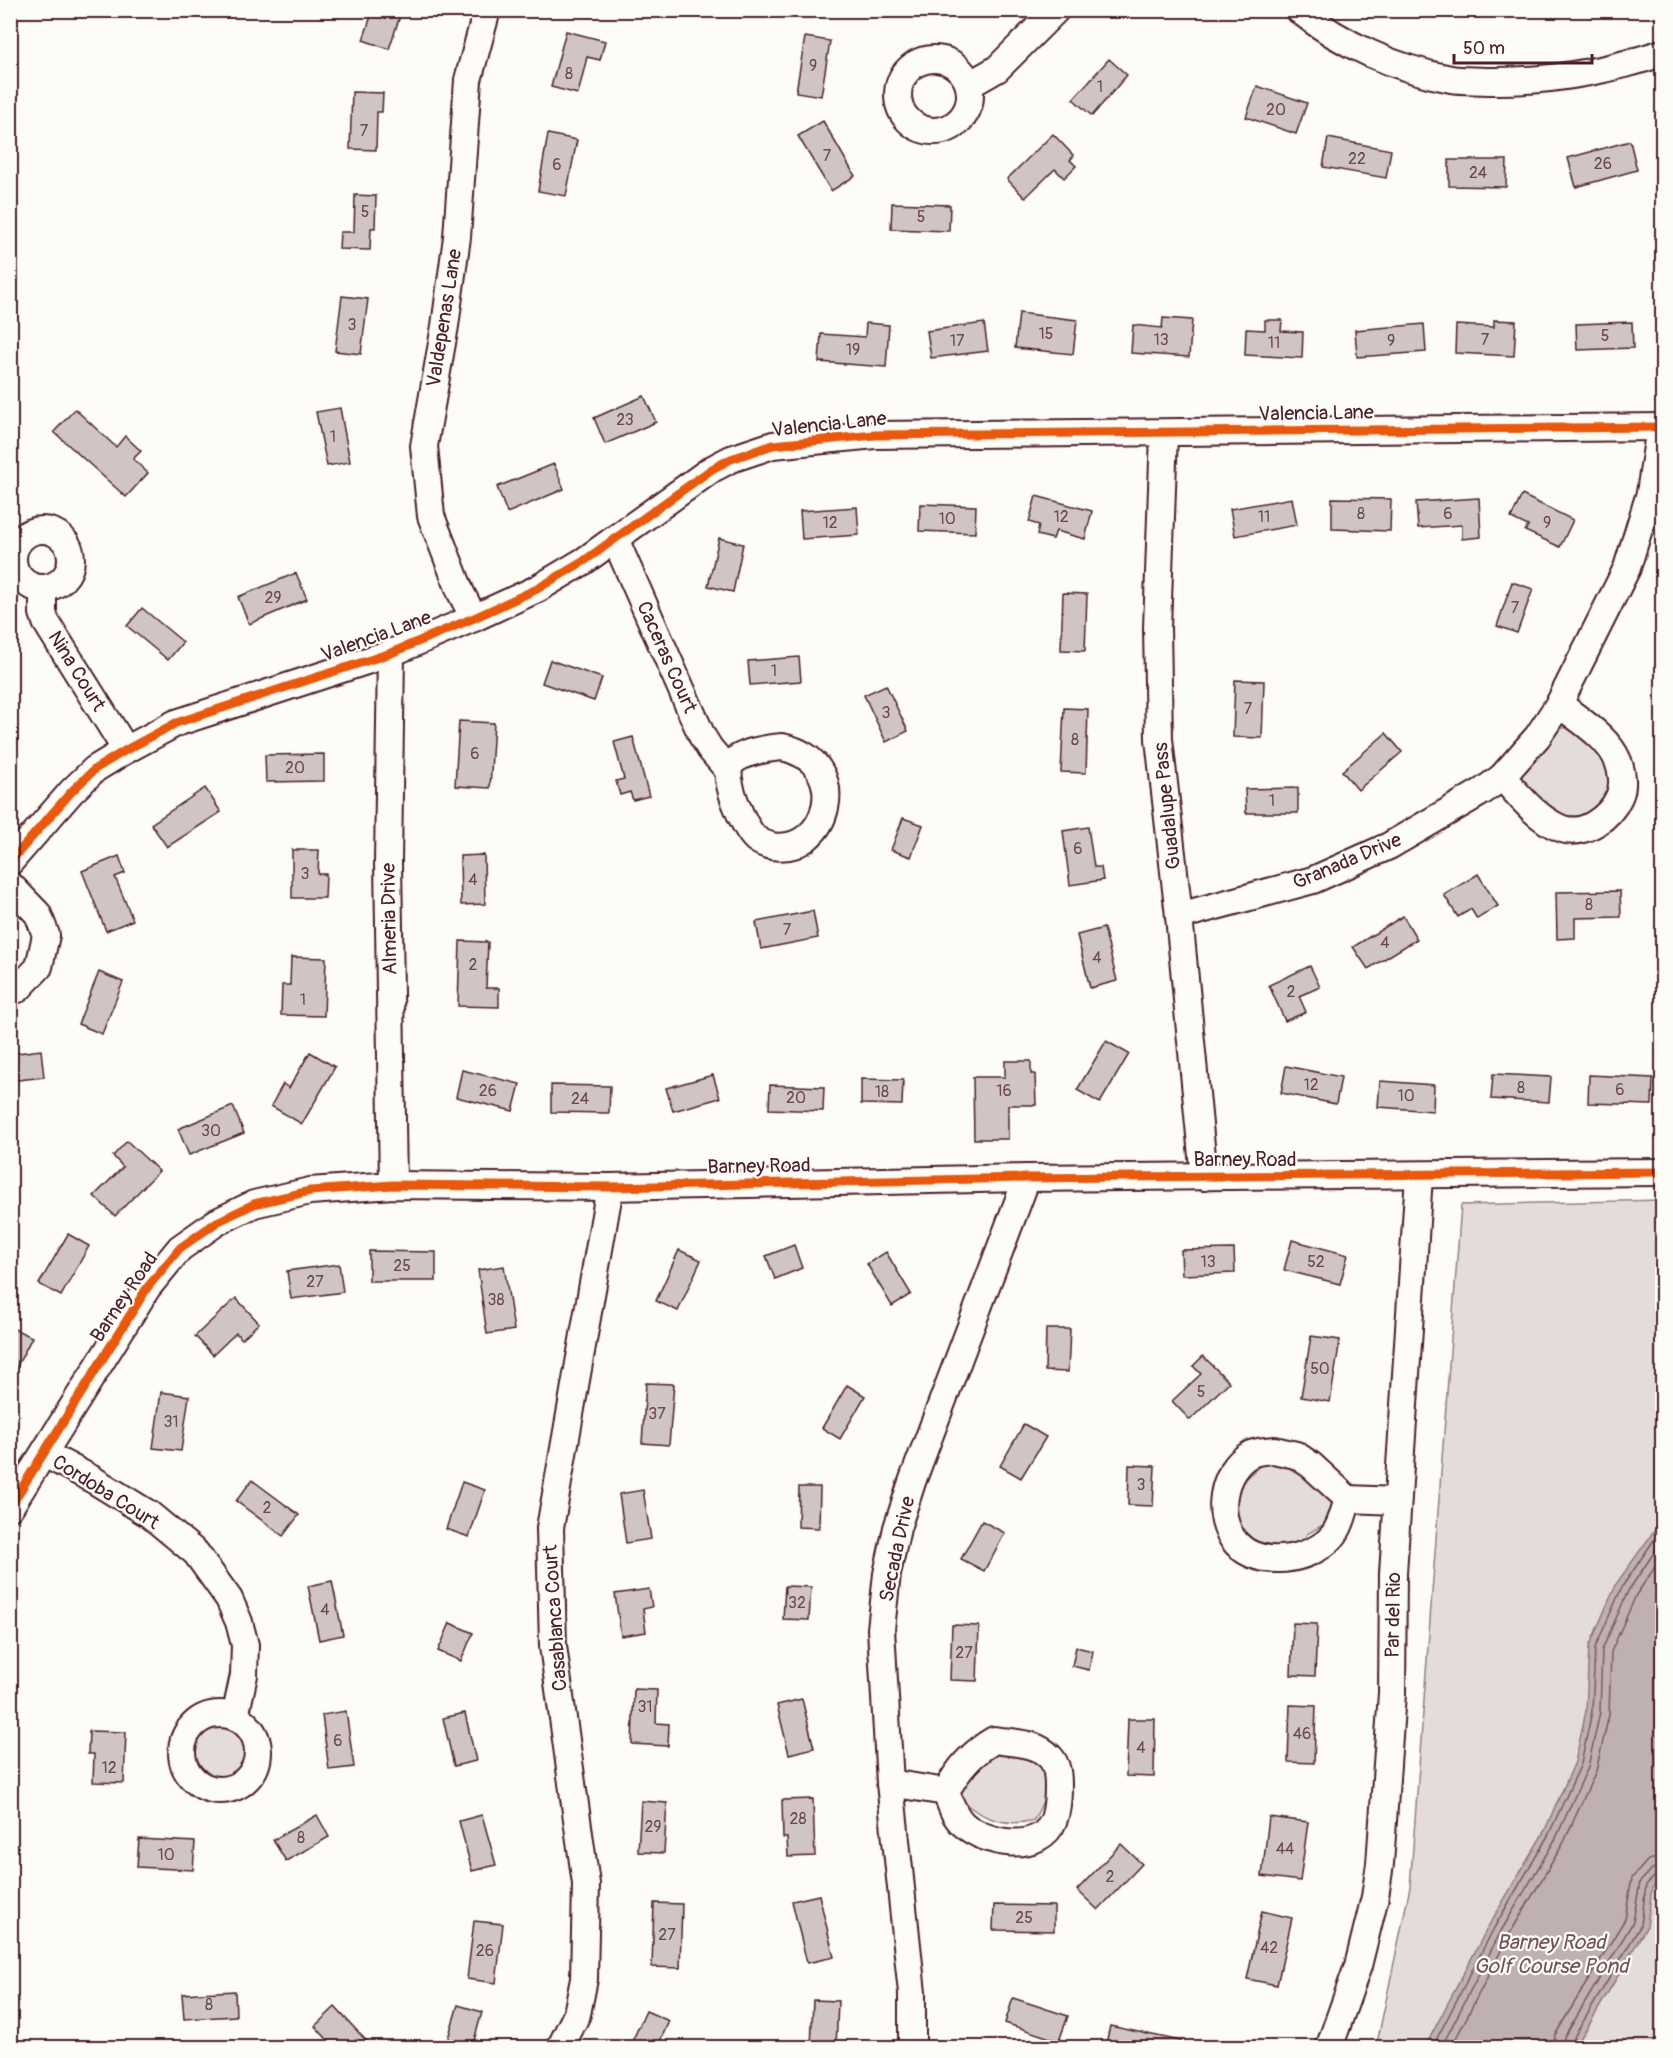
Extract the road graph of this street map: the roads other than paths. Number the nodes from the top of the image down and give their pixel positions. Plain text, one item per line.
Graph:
1 (487, 10) edge
2 (1056, 10) edge
3 (1299, 10) edge
4 (1662, 53) edge
5 (969, 85) dead end
6 (1661, 427) edge
7 (1164, 433) junction
8 (615, 539) junction
9 (43, 588) dead end
10 (474, 618) junction
11 (391, 653) junction
12 (1559, 704) junction
13 (126, 750) junction
14 (728, 770) dead end
15 (1502, 777) junction
16 (10, 862) edge
17 (10, 885) edge
18 (1179, 916) junction
19 (10, 990) edge
20 (1662, 1172) edge
21 (1419, 1176) junction
22 (1204, 1177) junction
23 (1027, 1178) junction
24 (393, 1185) junction
25 (610, 1187) junction
26 (45, 1454) junction
27 (1348, 1499) junction
28 (1397, 1502) junction
29 (10, 1507) edge
30 (235, 1717) dead end
31 (890, 1783) junction
32 (946, 1792) junction
33 (560, 2048) edge
34 (912, 2048) edge
35 (1329, 2048) edge

1 - 10 street, Valdepenas Lane
2 - 5 street
3 - 4 street
6 - 7 street, Valencia Lane
6 - 12 street, Granada Drive
7 - 8 street, Valencia Lane
7 - 18 street, Guadalupe Pass
8 - 10 street, Valencia Lane
8 - 14 street, Caceras Court
9 - 13 street, Nina Court
10 - 11 street, Valencia Lane
11 - 13 street, Valencia Lane
11 - 24 street, Almeria Drive
12 - 15 street, Granada Drive
12 - 15 street
13 - 16 street, Valencia Lane
15 - 18 street, Granada Drive
17 - 19 street
18 - 22 street, Guadalupe Pass
20 - 21 street, Barney Road
21 - 22 street, Barney Road
21 - 28 street, Par del Rio
22 - 23 street, Barney Road
23 - 25 street, Barney Road
23 - 31 street, Secada Drive
24 - 25 street, Barney Road
24 - 26 street, Barney Road
25 - 33 street, Casablanca Court
26 - 29 street, Barney Road
26 - 30 street, Cordoba Court
27 - 27 street
27 - 28 street
28 - 35 street, Par del Rio
31 - 32 street
31 - 34 street, Secada Drive
32 - 32 street

